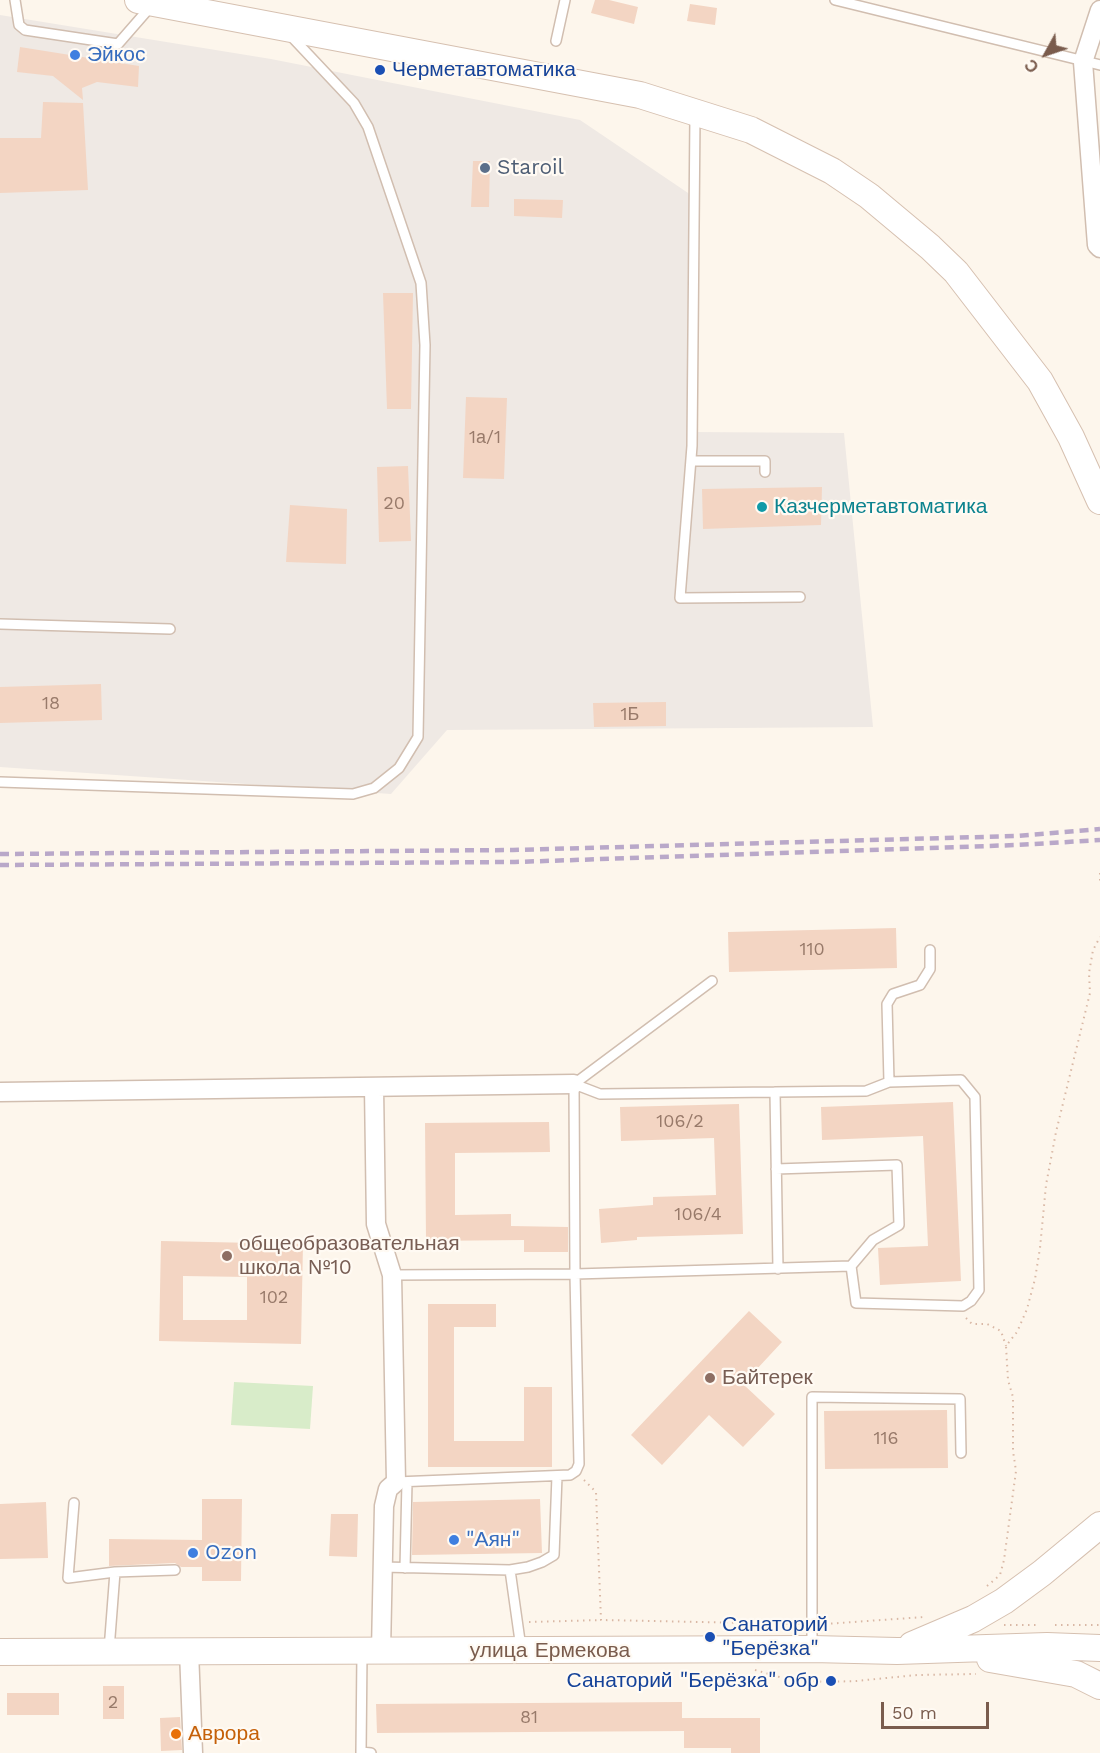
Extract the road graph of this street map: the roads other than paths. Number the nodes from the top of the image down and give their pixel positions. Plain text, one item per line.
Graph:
1 (15, 0) edge
2 (565, 0) edge
3 (834, 0) edge
4 (146, 1) edge
5 (1100, 10) edge
6 (282, 27) junction
7 (556, 41) dead end
8 (1091, 63) edge
9 (696, 113) junction
10 (1100, 248) edge
11 (691, 461) junction
12 (765, 472) dead end
13 (1100, 501) edge
14 (800, 597) dead end
15 (0, 624) edge
16 (170, 629) dead end
17 (0, 782) edge
18 (930, 950) dead end
19 (712, 981) dead end
20 (889, 1082) junction
21 (574, 1084) junction
22 (374, 1087) junction
23 (0, 1092) edge
24 (775, 1092) junction
25 (776, 1169) junction
26 (851, 1266) junction
27 (778, 1269) junction
28 (575, 1274) junction
29 (392, 1275) junction
30 (961, 1453) dead end
31 (557, 1476) junction
32 (401, 1482) junction
33 (74, 1503) dead end
34 (1100, 1525) edge
35 (382, 1568) junction
36 (405, 1568) junction
37 (175, 1570) dead end
38 (510, 1570) junction
39 (115, 1572) junction
40 (812, 1637) junction
41 (1100, 1648) edge
42 (372, 1651) junction
43 (521, 1651) junction
44 (897, 1651) junction
45 (0, 1652) edge
46 (109, 1652) junction
47 (189, 1652) junction
48 (1100, 1686) edge
49 (194, 1753) edge
50 (364, 1753) edge

1 - 4 lane
2 - 7 lane
3 - 8 lane
4 - 6 main road
5 - 8 street
6 - 9 main road
6 - 17 lane
8 - 10 street
9 - 11 lane
9 - 13 main road
11 - 12 lane
11 - 14 lane
15 - 16 lane
18 - 20 lane
19 - 21 lane
20 - 24 lane
20 - 26 lane
21 - 22 street
21 - 24 lane
21 - 28 lane
22 - 23 street
22 - 29 street
24 - 25 lane
25 - 26 lane
25 - 27 lane
26 - 27 lane
27 - 28 lane
28 - 29 lane
28 - 31 lane
29 - 32 street
30 - 40 lane
31 - 32 lane
31 - 38 lane
32 - 35 street
32 - 36 lane
33 - 39 lane
34 - 44 main road
35 - 36 lane
35 - 42 street
36 - 38 lane
37 - 39 lane
38 - 43 lane
39 - 46 lane
40 - 43 main road, улица Ермекова
40 - 44 main road, улица Ермекова
41 - 44 main road, улица Ермекова
42 - 43 main road, улица Ермекова
42 - 47 main road, улица Ермекова
42 - 50 lane
44 - 48 main road
45 - 46 main road, улица Ермекова
46 - 47 main road, улица Ермекова
47 - 49 street

